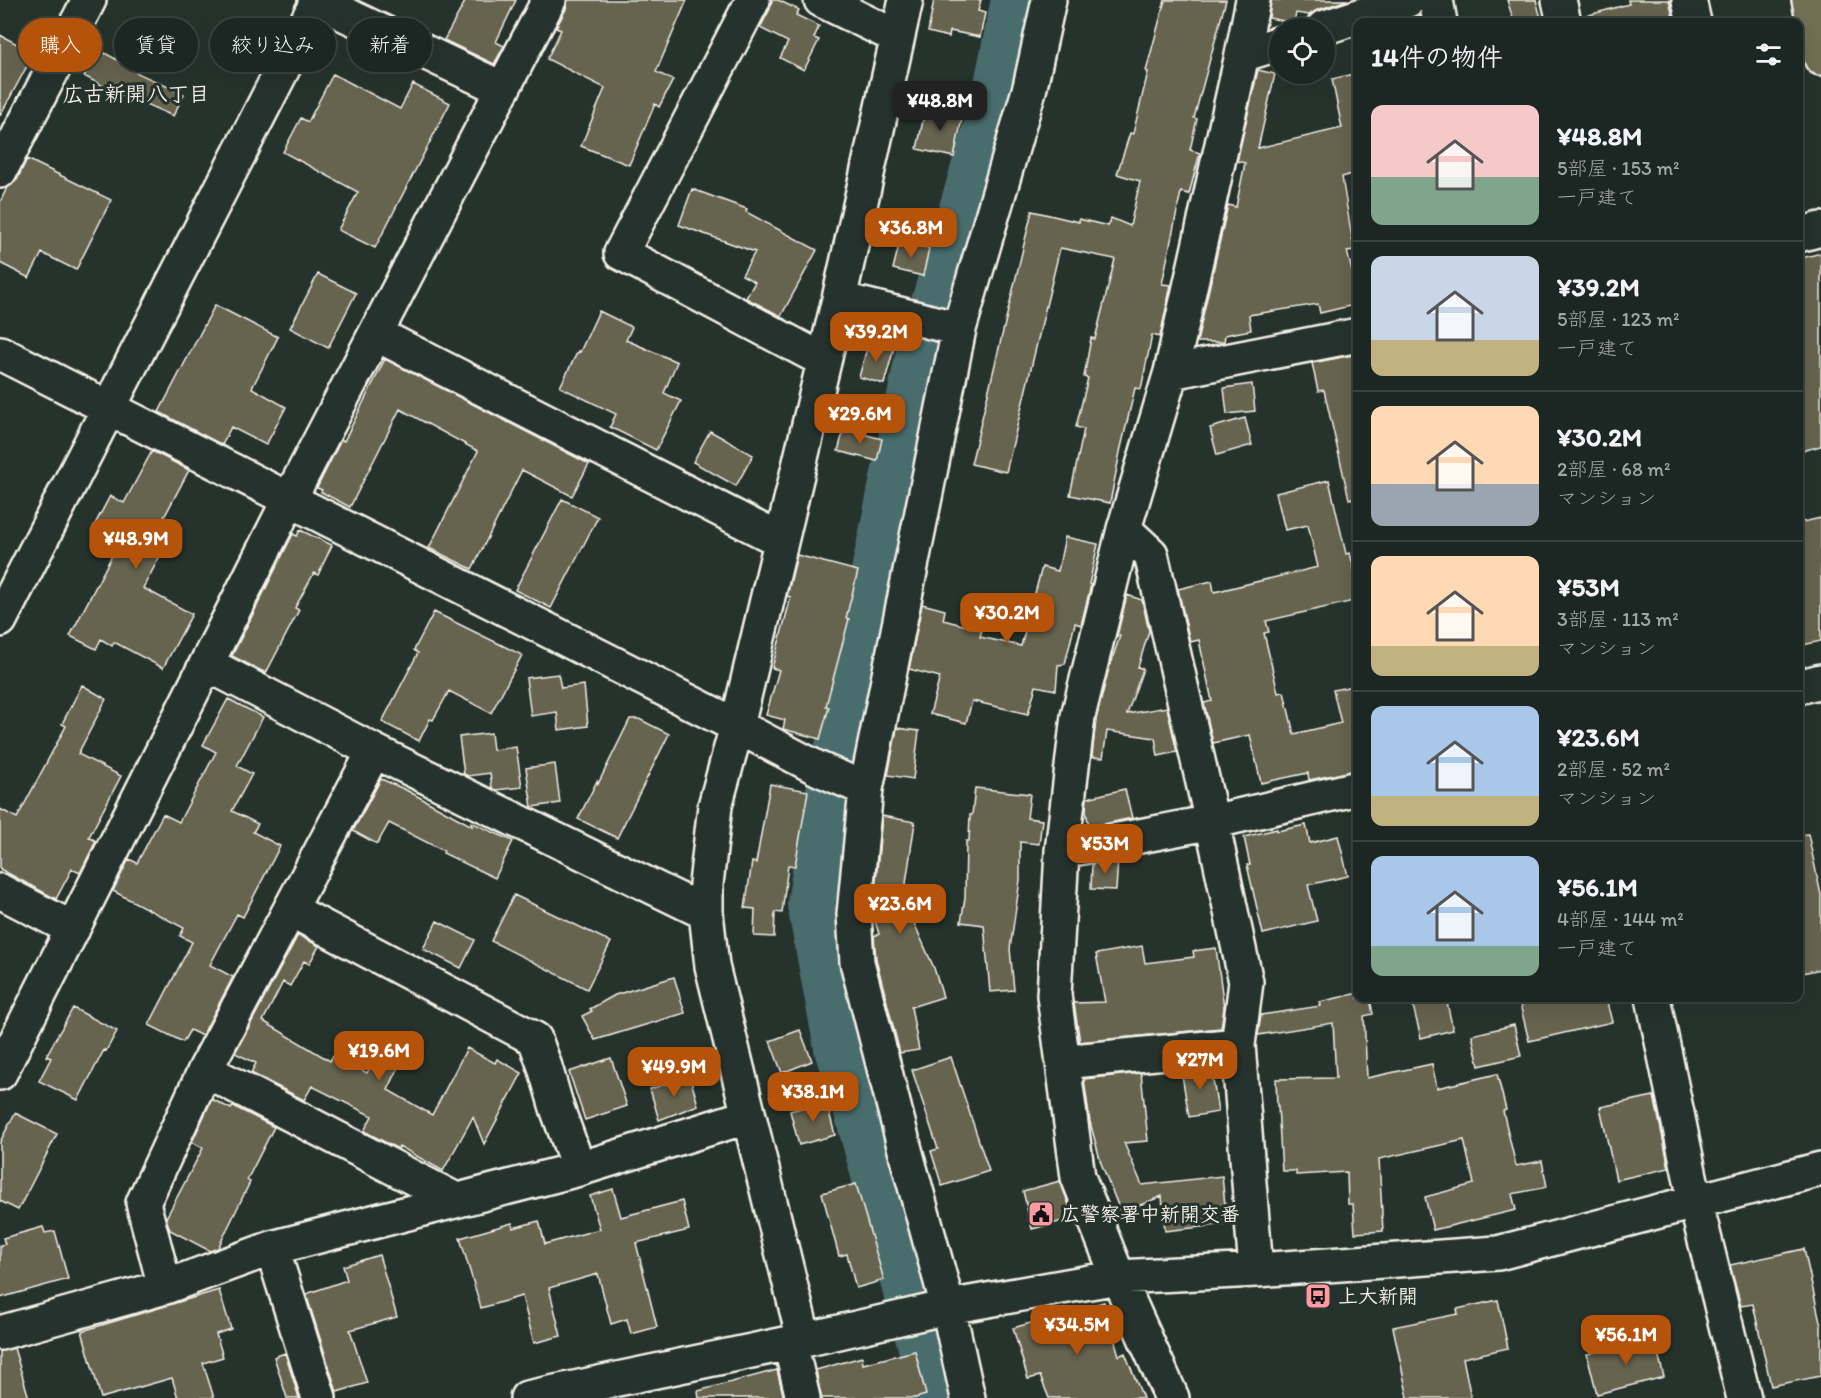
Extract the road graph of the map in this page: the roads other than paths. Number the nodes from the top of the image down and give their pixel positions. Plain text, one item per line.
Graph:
1 (89, 0) edge
2 (317, 0) edge
3 (549, 0) edge
4 (753, 0) edge
5 (821, 0) edge
6 (906, 0) edge
7 (1049, 0) edge
8 (1253, 0) edge
9 (1408, 0) edge
10 (1436, 0) edge
11 (1559, 0) edge
12 (1689, 0) edge
13 (1809, 0) edge
14 (1353, 18) edge
15 (1353, 18) edge
16 (1439, 18) edge
17 (1563, 18) edge
18 (1693, 18) edge
19 (1335, 24) edge
20 (897, 38) junction
21 (1269, 47) edge
22 (1242, 56) junction
23 (1821, 58) edge
24 (503, 89) junction
25 (4, 154) edge
26 (1821, 230) edge
27 (1803, 234) edge
28 (839, 299) junction
29 (936, 323) junction
30 (376, 334) junction
31 (1353, 335) edge
32 (0, 352) edge
33 (823, 360) junction
34 (1171, 372) junction
35 (109, 408) junction
36 (289, 500) junction
37 (1124, 529) junction
38 (780, 540) junction
39 (0, 620) edge
40 (207, 664) junction
41 (1821, 681) edge
42 (1803, 686) edge
43 (737, 726) junction
44 (374, 751) junction
45 (844, 780) junction
46 (1353, 789) edge
47 (1212, 822) junction
48 (1062, 851) junction
49 (0, 891) edge
50 (291, 910) junction
51 (706, 913) junction
52 (73, 929) junction
53 (1654, 1002) edge
54 (1238, 1044) junction
55 (1063, 1062) junction
56 (205, 1070) junction
57 (0, 1073) edge
58 (749, 1116) junction
59 (579, 1168) junction
60 (1821, 1169) edge
61 (456, 1200) junction
62 (1695, 1200) junction
63 (272, 1248) junction
64 (1256, 1270) junction
65 (1118, 1277) junction
66 (165, 1287) junction
67 (926, 1312) junction
68 (0, 1333) edge
69 (797, 1342) junction
70 (319, 1398) edge
71 (527, 1398) edge
72 (803, 1398) edge
73 (968, 1398) edge
74 (1172, 1398) edge
75 (1744, 1398) edge

1 - 25 street
2 - 24 street
2 - 35 street
3 - 24 street
4 - 33 street
5 - 20 street
6 - 20 street
7 - 29 street
8 - 22 street
9 - 15 street
10 - 16 street
11 - 17 street
12 - 18 street
13 - 23 highway
14 - 19 street
20 - 28 street
21 - 22 street
22 - 34 street
24 - 30 street
26 - 27 street
28 - 29 street
28 - 33 street
29 - 45 street
30 - 36 street
30 - 38 street
31 - 34 street
32 - 35 street
33 - 38 street
34 - 37 street
35 - 36 street
35 - 39 street
36 - 40 street
36 - 43 street
37 - 47 street
37 - 48 street
38 - 43 street
40 - 44 street
40 - 52 street
41 - 42 street
43 - 45 street
43 - 51 street
44 - 50 street
44 - 51 street
45 - 67 street
46 - 47 street
47 - 48 street
47 - 54 street
48 - 55 street
49 - 52 street
50 - 56 street
50 - 59 street
51 - 58 street
52 - 57 street
53 - 62 street
54 - 55 street
54 - 64 street
55 - 65 street
56 - 61 street
56 - 66 street
58 - 59 street
58 - 69 street
59 - 61 street
60 - 62 street
61 - 63 street
62 - 64 street
62 - 75 street
63 - 66 street
63 - 70 street
64 - 65 street
65 - 67 street
65 - 74 street
66 - 68 street
67 - 69 street
67 - 73 street
69 - 71 street
69 - 72 street

